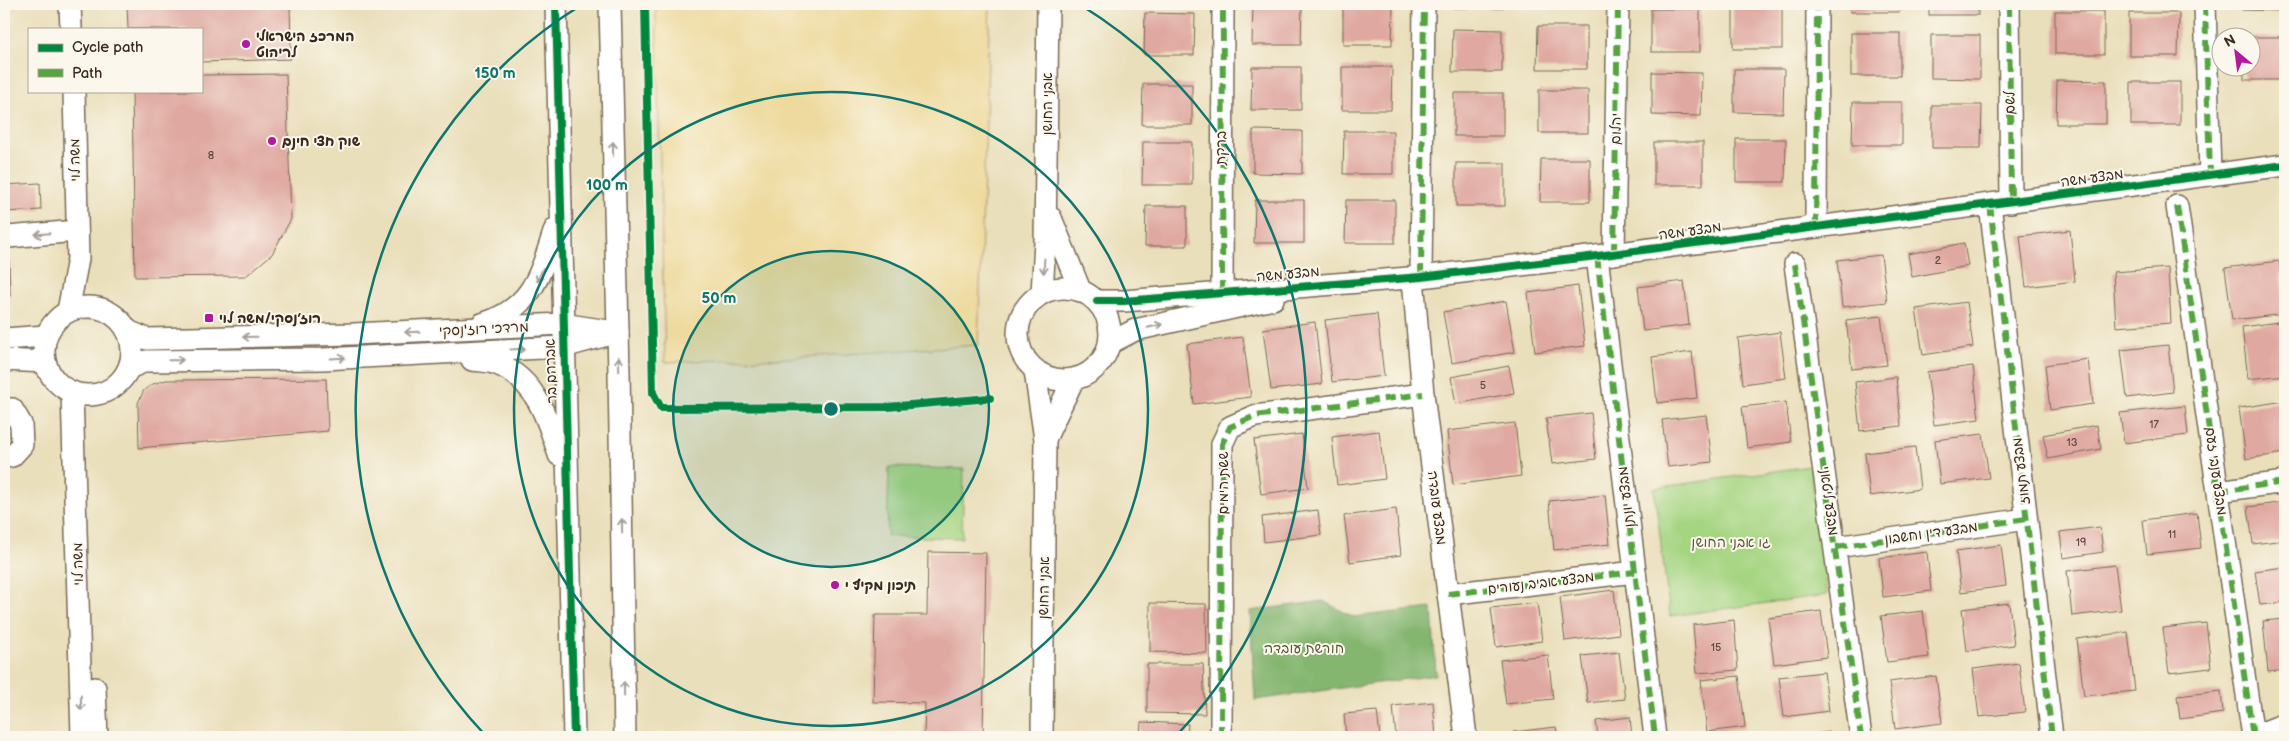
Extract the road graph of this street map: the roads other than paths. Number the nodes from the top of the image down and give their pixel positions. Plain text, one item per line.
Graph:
1 (70, 4) edge
2 (556, 4) edge
3 (610, 4) edge
4 (1048, 4) edge
5 (1223, 4) edge
6 (1424, 4) edge
7 (1618, 4) edge
8 (1817, 4) edge
9 (2009, 4) edge
10 (2206, 4) edge
11 (71, 28) edge
12 (74, 92) edge
13 (2285, 165) edge
14 (2210, 175) junction
15 (2011, 202) junction
16 (1046, 204) junction
17 (1990, 204) junction
18 (2177, 206) dead end
19 (560, 212) junction
20 (1816, 227) junction
21 (77, 231) junction
22 (8, 237) dead end
23 (1606, 255) junction
24 (78, 259) junction
25 (1795, 264) dead end
26 (1417, 277) junction
27 (1357, 280) junction
28 (1042, 293) junction
29 (1222, 293) junction
30 (1088, 296) junction
31 (93, 307) junction
32 (68, 311) junction
33 (562, 324) junction
34 (128, 330) junction
35 (463, 330) junction
36 (618, 332) junction
37 (46, 336) junction
38 (4, 339) edge
39 (1110, 343) junction
40 (563, 347) junction
41 (430, 353) junction
42 (4, 360) edge
43 (46, 362) junction
44 (129, 368) junction
45 (1035, 370) junction
46 (1073, 380) junction
47 (79, 393) junction
48 (1423, 394) junction
49 (4, 409) edge
50 (1045, 439) junction
51 (4, 457) edge
52 (566, 478) junction
53 (2285, 482) edge
54 (2218, 491) junction
55 (2026, 519) junction
56 (1836, 547) junction
57 (1635, 572) junction
58 (1448, 594) junction
59 (2285, 724) edge
60 (82, 737) edge
61 (97, 737) edge
62 (574, 737) edge
63 (625, 737) edge
64 (1042, 737) edge
65 (1221, 737) edge
66 (1466, 737) edge
67 (1655, 737) edge
68 (1861, 737) edge
69 (2052, 737) edge
70 (2252, 737) edge

1 - 11 street
2 - 19 street, אברהם בר
36 -> 3 street
4 - 16 street, אבני החושן
5 - 29 street, ברקת
6 - 26 street
7 - 23 street, יהלום
8 - 20 street
9 - 15 street, לשם
10 - 14 street
12 - 21 street, משה לוי
13 - 14 street, מבצע משה
14 - 15 street, מבצע משה
15 - 17 street, מבצע משה
16 -> 28 street, אבני החושן
16 - 30 street, אבני החושן
17 - 20 street, מבצע משה
17 - 55 street, מבצע תמוז
18 - 54 street, מבצע ענבי זעם
19 - 33 street, אברהם בר
19 -> 35 street
20 - 23 street, מבצע משה
21 -> 22 street
21 - 24 street, משה לוי
23 - 26 street, מבצע משה
23 - 57 street, מבצע יונתן
24 - 31 street, משה לוי
24 - 32 street, משה לוי
25 - 56 street, מבצע ליטאני
26 - 27 street, מבצע משה
26 - 48 street, מבצע עובדה
27 - 29 street, מבצע משה
39 -> 27 street, מבצע משה
28 - 30 street
28 - 45 street
29 - 30 street, מבצע משה
30 - 39 street
31 - 32 street
31 - 34 street
32 - 37 street
33 - 35 street, מרדכי רוז'נסקי
33 - 36 street, מרדכי רוז'נסקי
33 - 40 street, אברהם בר
35 -> 34 street, מרדכי רוז'נסקי
34 - 44 street
36 - 40 street, מרדכי רוז'נסקי
63 -> 36 street
37 - 38 street
37 - 43 street
39 - 46 street
41 -> 40 street, מרדכי רוז'נסקי
40 - 52 street, אברהם בר
44 -> 41 street, מרדכי רוז'נסקי
41 - 52 street
42 - 43 street
43 - 47 street
44 - 47 street
45 - 46 street
45 - 50 street, אבני החושן
46 - 50 street, אבני החושן
47 -> 60 street, משה לוי
47 - 61 street, משה לוי
48 - 58 street, מבצע עובדה
48 - 65 street, ששת הימים
49 - 51 street
50 - 64 street, אבני החושן
52 - 62 street, אברהם בר
53 - 54 street
54 - 70 street, מבצע ענבי זעם
55 - 56 street, מבצע דין וחשבון
55 - 69 street, מבצע תמוז
56 - 68 street, מבצע ליטאני
57 - 58 street, מבצע אביב נעורים
57 - 67 street, מבצע יונתן
58 - 66 street, מבצע עובדה
59 - 70 street

